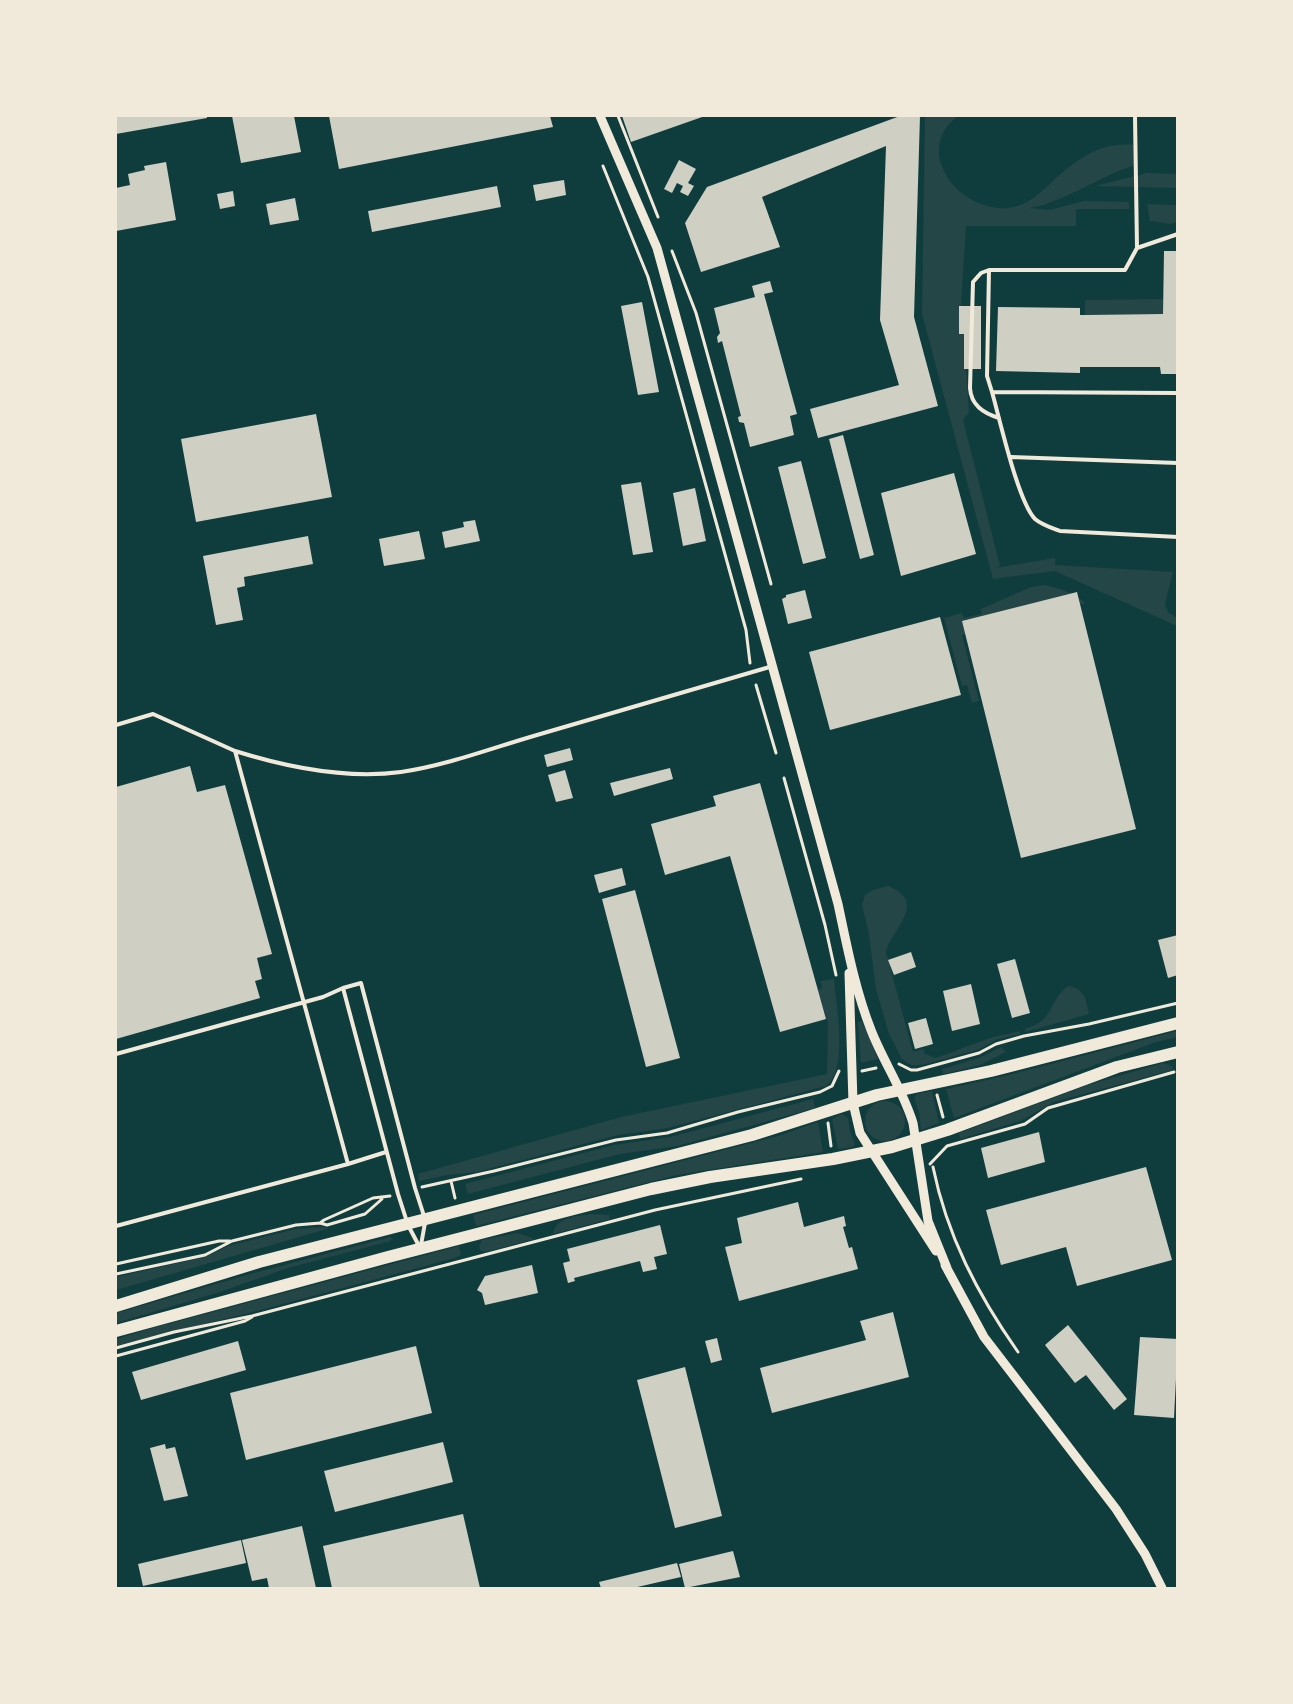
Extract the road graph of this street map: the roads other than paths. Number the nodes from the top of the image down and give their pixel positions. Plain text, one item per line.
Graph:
1 (600, 116) edge
2 (1135, 116) edge
3 (1178, 234) edge
4 (1137, 248) junction
5 (989, 270) junction
6 (992, 392) junction
7 (1178, 393) edge
8 (999, 418) junction
9 (1011, 457) junction
10 (1178, 463) edge
11 (1178, 537) edge
12 (774, 666) junction
13 (116, 725) edge
14 (235, 751) junction
15 (849, 956) junction
16 (343, 988) junction
17 (304, 1002) junction
18 (1178, 1023) edge
19 (1177, 1053) edge
20 (116, 1054) edge
21 (899, 1090) junction
22 (853, 1102) junction
23 (915, 1141) junction
24 (386, 1152) junction
25 (870, 1152) junction
26 (348, 1164) junction
27 (426, 1220) junction
28 (408, 1225) junction
29 (116, 1226) edge
30 (420, 1249) junction
31 (947, 1268) junction
32 (116, 1306) edge
33 (116, 1331) edge
34 (1162, 1588) edge

1 - 12 street
2 - 4 lane
3 - 4 lane
4 - 5 lane
5 - 6 lane
5 - 8 lane
6 - 7 lane
6 - 8 lane
8 - 9 lane
9 - 10 lane
9 - 11 lane
12 - 14 lane
12 - 15 street
13 - 14 lane
14 - 17 lane
15 - 21 street
15 - 22 street
16 - 17 lane
16 - 24 lane
16 - 27 lane
17 - 20 lane
17 - 26 lane
18 - 21 main road
19 - 23 main road
21 - 22 main road
21 - 23 street
22 - 25 street
22 - 27 main road
23 - 25 main road
23 - 31 street
24 - 26 lane
24 - 28 lane
25 - 30 main road
25 - 31 street
26 - 29 lane
27 - 28 main road
27 - 30 lane
28 - 30 lane
28 - 32 main road
30 - 33 main road
31 - 34 street

